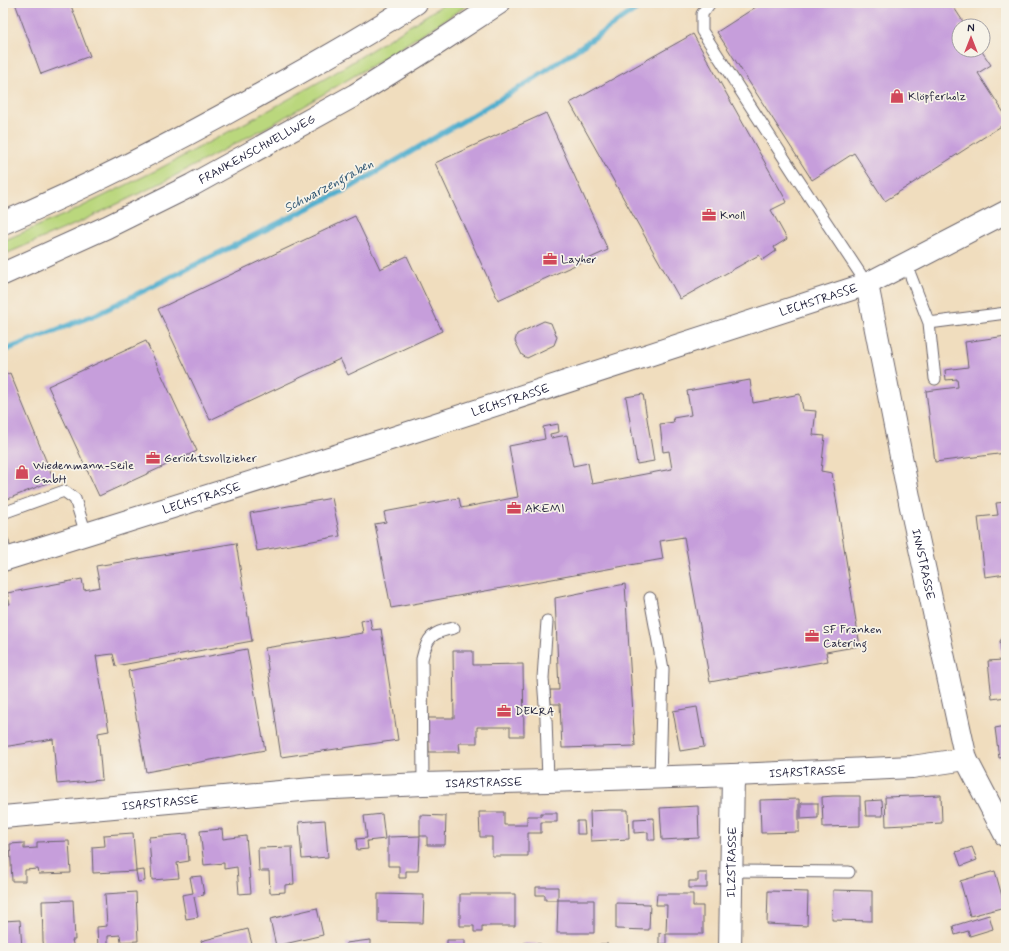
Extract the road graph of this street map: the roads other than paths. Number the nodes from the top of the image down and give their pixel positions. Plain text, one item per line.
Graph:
1 (416, 3) edge
2 (499, 3) edge
3 (710, 3) edge
4 (1006, 212) edge
5 (3, 223) edge
6 (906, 264) junction
7 (3, 274) edge
8 (867, 284) junction
9 (1006, 313) edge
10 (929, 322) junction
11 (935, 379) dead end
12 (3, 513) edge
13 (86, 534) junction
14 (4, 554) edge
15 (650, 598) dead end
16 (547, 621) dead end
17 (454, 628) dead end
18 (966, 759) junction
19 (733, 775) junction
20 (660, 778) junction
21 (548, 781) junction
22 (422, 784) junction
23 (3, 817) edge
24 (1006, 836) edge
25 (732, 871) junction
26 (849, 872) dead end
27 (730, 948) edge

1 - 5 main road
2 - 7 main road, FRANKENSCHNELLWEG
3 - 8 lane
4 - 6 main road, LECHSTRASSE
6 - 8 main road, LECHSTRASSE
6 - 10 lane
8 - 13 main road, LECHSTRASSE
8 - 18 main road, INNSTRASSE
9 - 10 lane
10 - 11 lane
12 - 13 lane
13 - 14 main road, LECHSTRASSE
15 - 20 lane
16 - 21 lane
17 - 22 lane
18 - 19 main road, ISARSTRASSE
18 - 24 main road, INNSTRASSE
19 - 20 main road, ISARSTRASSE
19 - 25 main road, ILZSTRASSE
20 - 21 main road, ISARSTRASSE
21 - 22 main road, ISARSTRASSE
22 - 23 main road, ISARSTRASSE
25 - 26 lane
25 - 27 main road, ILZSTRASSE

